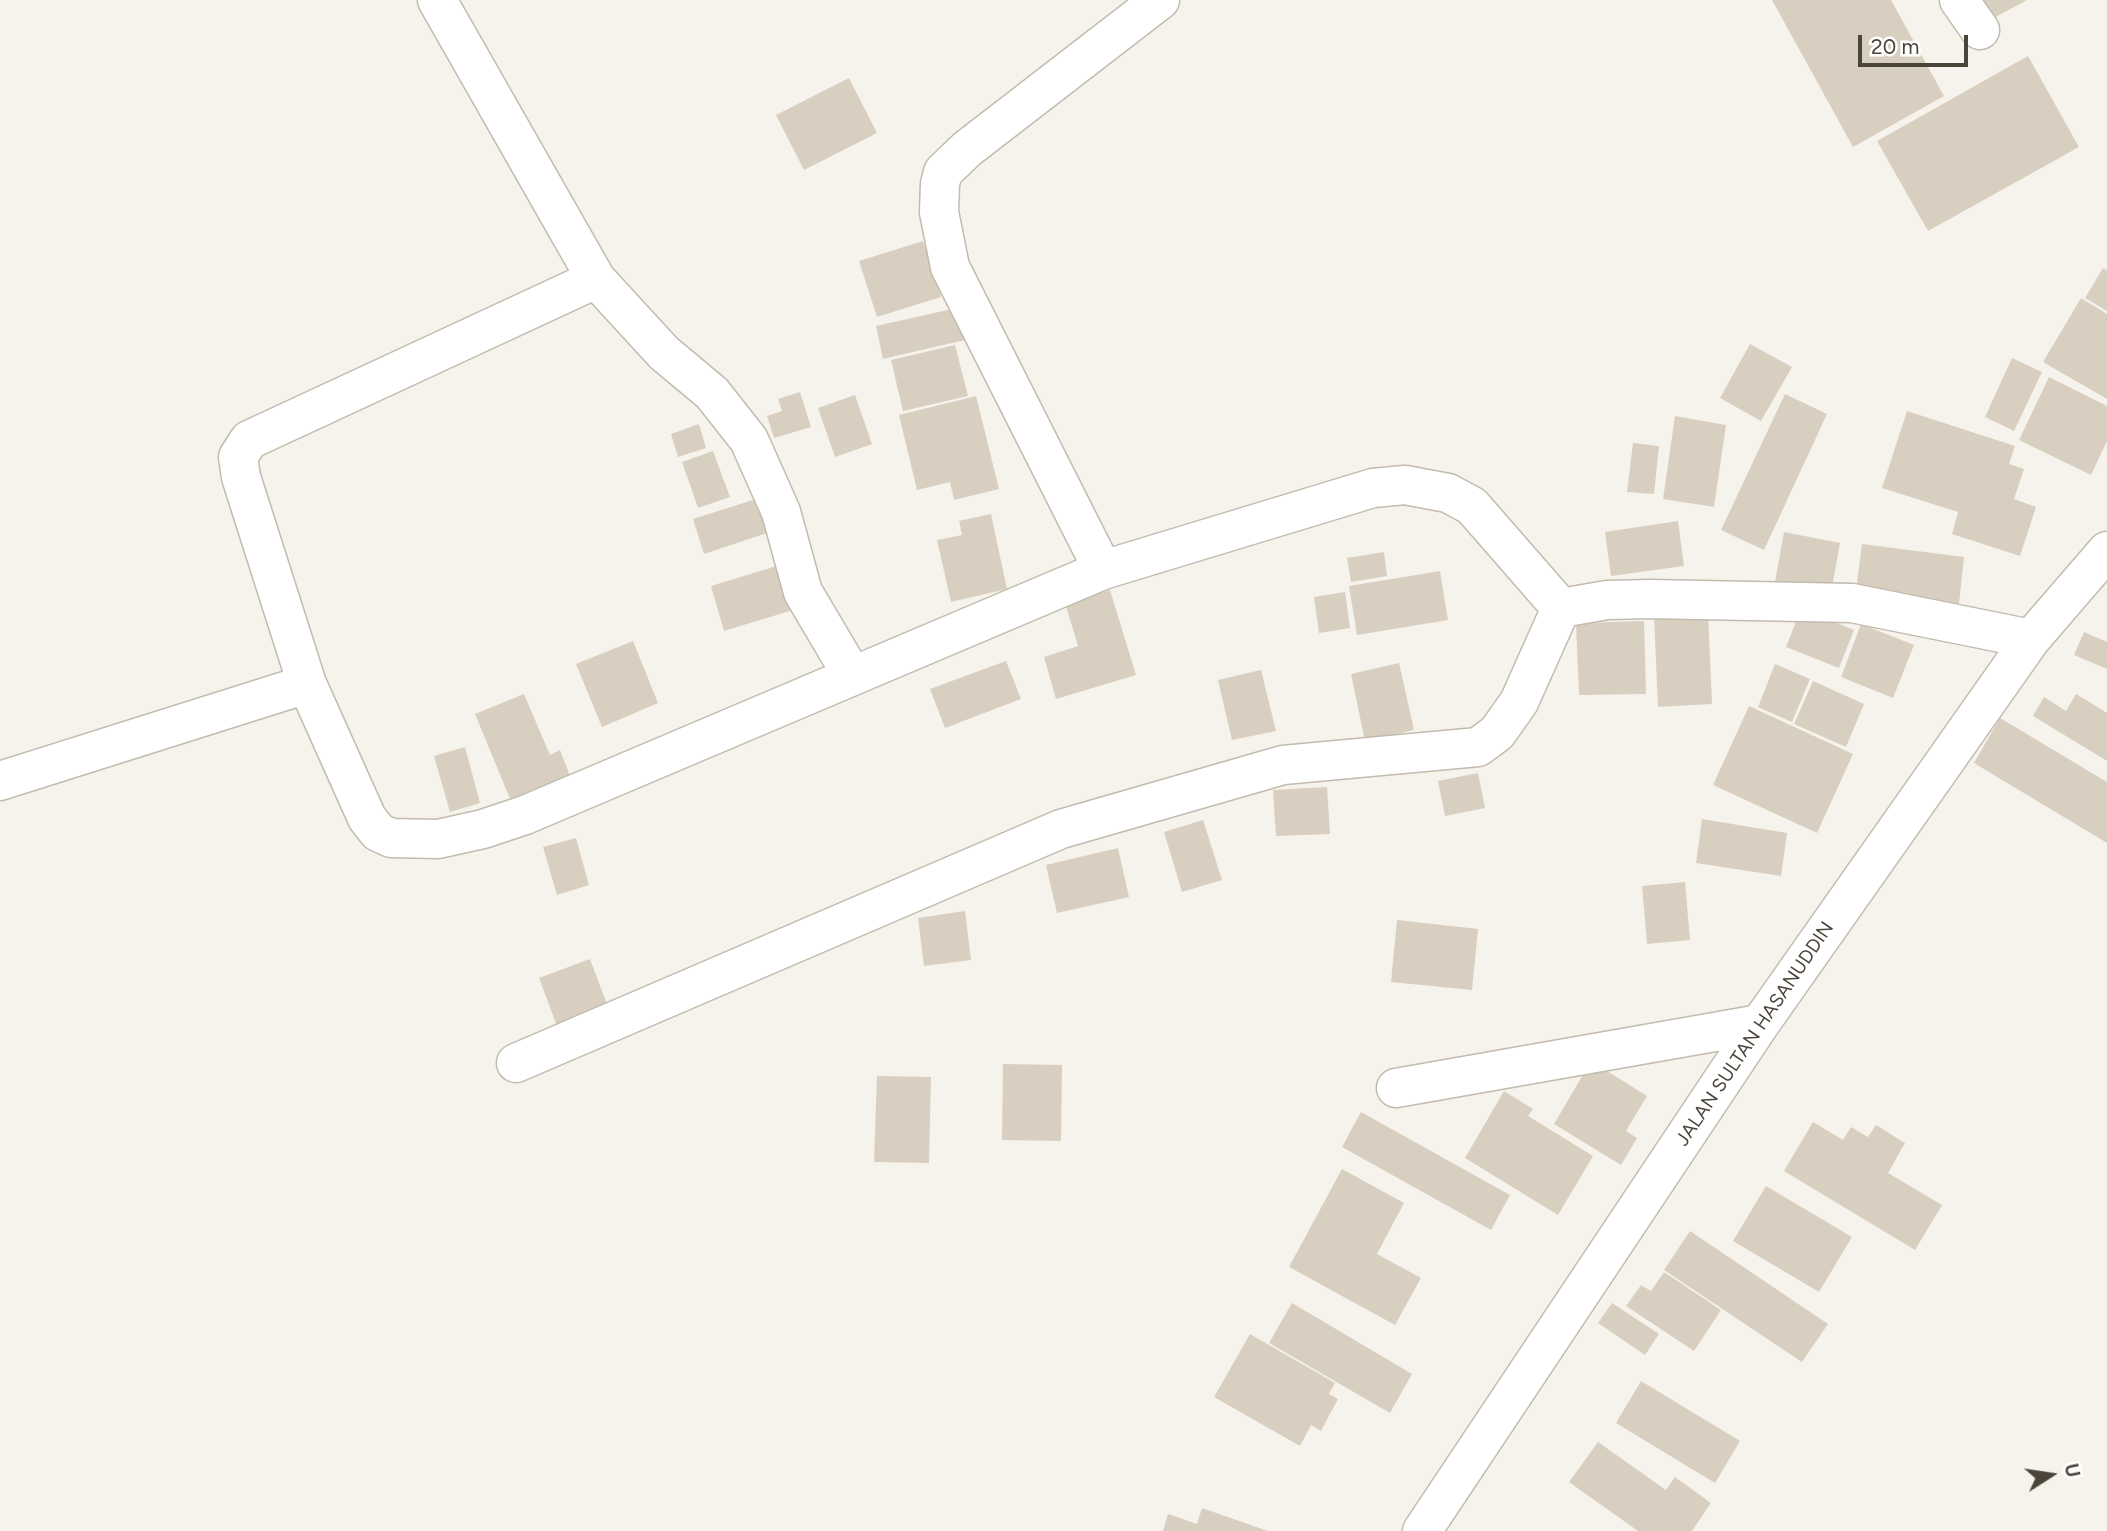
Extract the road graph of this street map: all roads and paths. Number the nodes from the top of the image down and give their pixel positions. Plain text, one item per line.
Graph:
1 (437, 0) edge
2 (1160, 0) edge
3 (596, 279) junction
4 (2107, 551) edge
5 (1103, 570) junction
6 (1561, 608) junction
7 (2031, 639) junction
8 (852, 675) junction
9 (307, 684) junction
10 (0, 781) edge
11 (1760, 1024) junction
12 (516, 1063) dead end
13 (1396, 1088) dead end
14 (1422, 1531) edge

1 - 3 street
2 - 5 street
3 - 8 street
3 - 9 street
4 - 7 street, JALAN SULTAN HASANUDDIN
5 - 6 street
5 - 8 street
6 - 7 street
6 - 12 street
7 - 11 street, JALAN SULTAN HASANUDDIN
8 - 9 street
9 - 10 street
11 - 13 street
11 - 14 street, JALAN SULTAN HASANUDDIN

